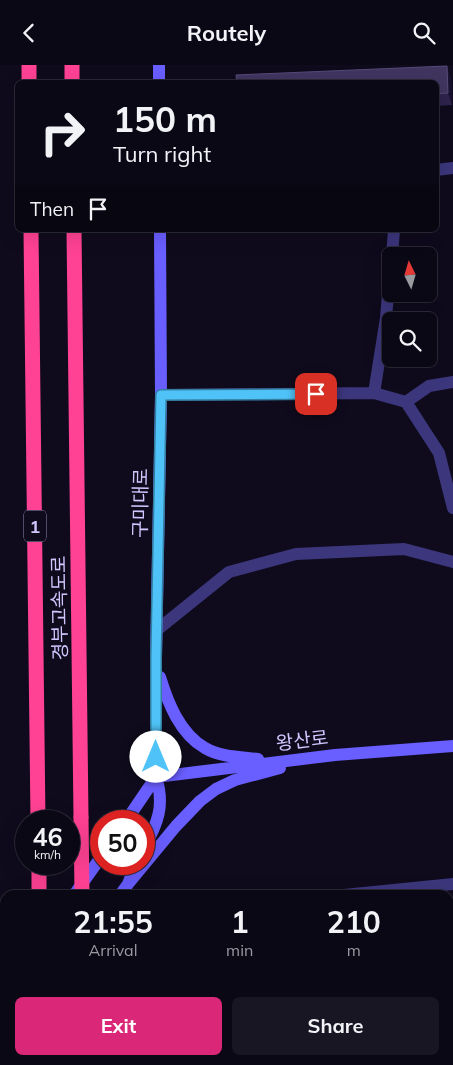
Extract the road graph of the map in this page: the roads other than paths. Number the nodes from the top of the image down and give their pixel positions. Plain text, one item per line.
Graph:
1 (29, 65) edge
2 (72, 65) edge
3 (159, 65) edge
4 (29, 80) edge
5 (72, 80) edge
6 (159, 80) edge
7 (453, 168) edge
8 (439, 170) edge
9 (31, 232) edge
10 (74, 232) edge
11 (160, 232) edge
12 (394, 232) edge
13 (392, 247) edge
14 (387, 303) edge
15 (453, 381) edge
16 (374, 393) junction
17 (161, 395) junction
18 (406, 402) junction
19 (453, 508) edge
20 (453, 562) edge
21 (157, 630) junction
22 (156, 658) junction
23 (453, 746) edge
24 (336, 755) junction
25 (280, 761) junction
26 (156, 777) junction
27 (38, 810) edge
28 (134, 810) edge
29 (155, 826) edge
30 (90, 872) edge
31 (39, 875) edge
32 (132, 875) edge
33 (128, 884) junction
34 (453, 884) edge
35 (39, 890) edge
36 (78, 890) edge
37 (82, 890) edge
38 (124, 890) edge
39 (394, 890) edge

1 - 4 highway
2 - 5 highway
3 - 6 main road
7 - 8 street
9 - 27 highway, 경부고속도로 / 1
10 - 37 highway, 경부고속도로, bridge
11 - 17 main road, 구미대로
12 - 13 street
14 - 16 street
15 - 18 street
16 - 17 street
16 - 18 street
17 - 21 main road, 구미대로
18 - 19 street
20 - 21 street
21 - 22 main road, 구미대로
22 - 25 main road
22 - 26 main road, 구미대로
23 - 24 main road, 왕산로
24 - 25 main road, 왕산로
24 - 33 main road
25 - 26 main road, 왕산로
26 - 28 main road
26 - 29 main road, 구미대로
30 - 36 main road
31 - 35 highway
32 - 33 main road
33 - 38 main road
34 - 39 street

